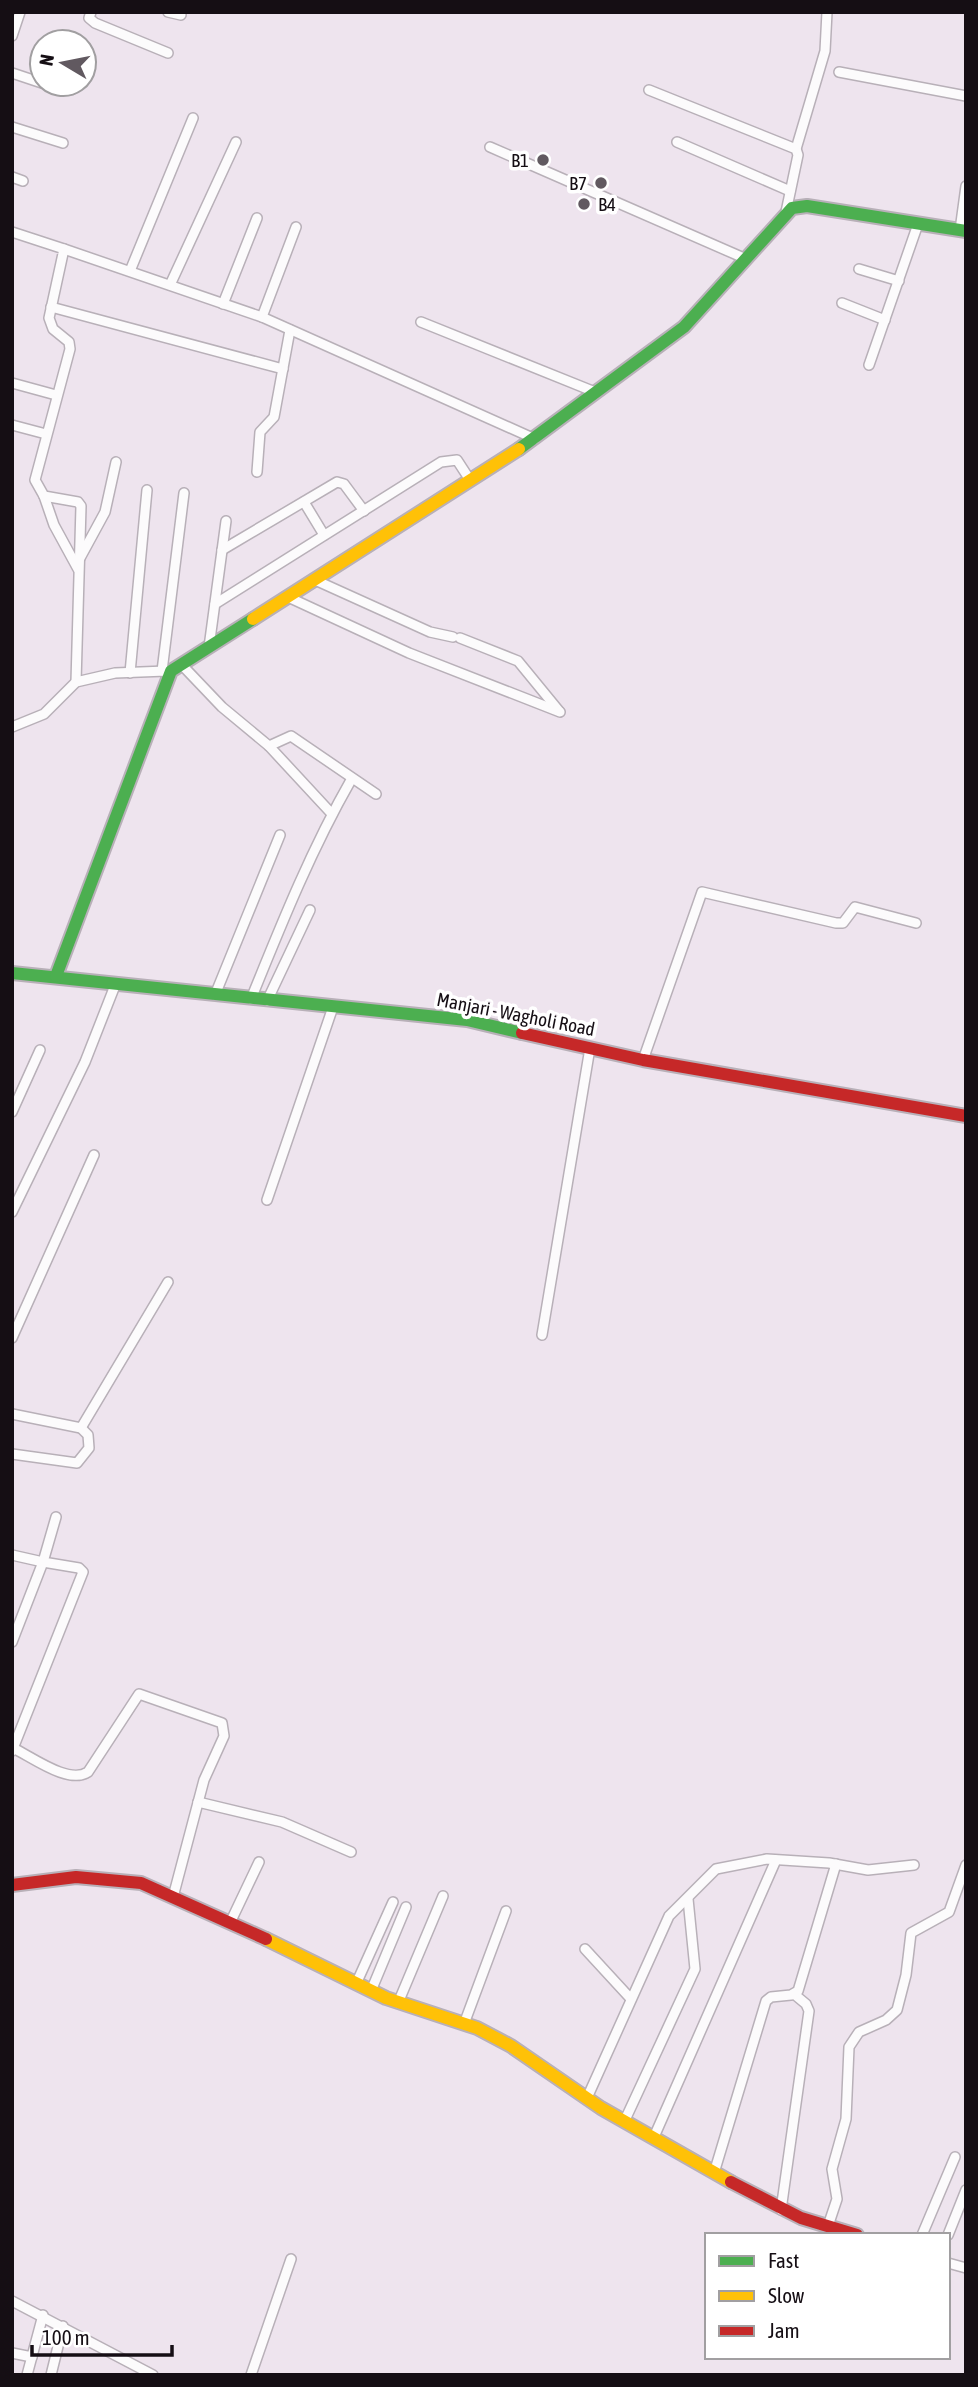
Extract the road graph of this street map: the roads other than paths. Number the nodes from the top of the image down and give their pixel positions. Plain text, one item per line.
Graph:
1 (20, 12) edge
2 (91, 12) edge
3 (168, 12) edge
4 (827, 12) edge
5 (181, 15) dead end
6 (12, 36) edge
7 (168, 53) dead end
8 (839, 72) dead end
9 (649, 90) dead end
10 (966, 96) edge
11 (193, 118) dead end
12 (12, 127) edge
13 (236, 142) dead end
14 (677, 142) dead end
15 (63, 143) dead end
16 (490, 148) dead end
17 (796, 149) junction
18 (12, 177) edge
19 (23, 181) dead end
20 (966, 186) edge
21 (790, 191) junction
22 (786, 212) junction
23 (257, 218) dead end
24 (918, 224) junction
25 (296, 227) dead end
26 (963, 231) edge
27 (12, 232) edge
28 (64, 248) junction
29 (744, 258) junction
30 (859, 269) dead end
31 (130, 271) junction
32 (899, 281) junction
33 (170, 285) junction
34 (842, 303) dead end
35 (223, 304) junction
36 (51, 307) junction
37 (262, 317) junction
38 (885, 320) junction
39 (421, 322) dead end
40 (290, 330) junction
41 (869, 365) dead end
42 (283, 369) junction
43 (12, 383) edge
44 (595, 391) junction
45 (57, 395) junction
46 (12, 425) edge
47 (46, 435) junction
48 (535, 439) junction
49 (116, 463) dead end
50 (257, 472) dead end
51 (470, 480) junction
52 (146, 490) dead end
53 (184, 493) dead end
54 (44, 496) junction
55 (304, 502) junction
56 (364, 511) junction
57 (226, 521) dead end
58 (324, 536) junction
59 (222, 550) junction
60 (79, 559) junction
61 (79, 570) junction
62 (315, 580) junction
63 (288, 597) junction
64 (215, 604) junction
65 (209, 647) junction
66 (172, 669) junction
67 (130, 673) junction
68 (76, 682) junction
69 (12, 727) edge
70 (269, 746) junction
71 (351, 780) junction
72 (376, 794) dead end
73 (332, 814) junction
74 (280, 835) dead end
75 (310, 910) dead end
76 (916, 923) dead end
77 (12, 973) edge
78 (56, 976) junction
79 (116, 984) junction
80 (215, 995) junction
81 (251, 999) junction
82 (267, 1000) junction
83 (333, 1007) junction
84 (590, 1048) junction
85 (40, 1051) dead end
86 (643, 1060) junction
87 (12, 1112) edge
88 (966, 1116) edge
89 (94, 1156) dead end
90 (267, 1200) dead end
91 (12, 1212) edge
92 (168, 1282) dead end
93 (542, 1335) dead end
94 (12, 1338) edge
95 (12, 1414) edge
96 (81, 1428) junction
97 (12, 1454) edge
98 (56, 1517) dead end
99 (12, 1555) edge
100 (43, 1562) junction
101 (12, 1642) edge
102 (13, 1749) edge
103 (198, 1801) junction
104 (351, 1853) dead end
105 (776, 1860) junction
106 (259, 1862) dead end
107 (836, 1864) junction
108 (914, 1865) dead end
109 (966, 1865) edge
110 (12, 1885) edge
111 (443, 1896) dead end
112 (173, 1897) junction
113 (688, 1899) junction
114 (393, 1902) dead end
115 (406, 1907) dead end
116 (506, 1911) dead end
117 (230, 1923) junction
118 (585, 1949) dead end
119 (356, 1984) junction
120 (372, 1991) junction
121 (794, 1994) junction
122 (631, 1999) junction
123 (398, 2003) junction
124 (464, 2024) junction
125 (587, 2098) junction
126 (625, 2120) junction
127 (654, 2137) junction
128 (955, 2157) dead end
129 (714, 2173) junction
130 (966, 2190) edge
131 (781, 2210) junction
132 (828, 2226) junction
133 (851, 2233) edge
134 (923, 2233) edge
135 (949, 2233) edge
136 (291, 2259) dead end
137 (12, 2301) edge
138 (43, 2315) junction
139 (63, 2326) junction
140 (12, 2353) edge
141 (32, 2357) junction
142 (138, 2371) edge
143 (27, 2375) edge
144 (51, 2375) edge
145 (153, 2375) edge
146 (251, 2375) edge

1 - 6 street
2 - 7 street
3 - 5 street
4 - 17 street
8 - 10 street
9 - 17 street
11 - 31 street
12 - 15 street
13 - 33 street
14 - 21 street
16 - 29 street
17 - 21 street
18 - 19 street
20 - 26 street
21 - 22 street
22 - 24 street
22 - 29 street
23 - 35 street
24 - 26 street
24 - 32 street
25 - 37 street
27 - 28 street
28 - 31 street
28 - 36 street
29 - 44 street
30 - 32 street
31 - 33 street
32 - 38 street
33 - 35 street
34 - 38 street
35 - 37 street
36 - 42 street
36 - 45 street
37 - 40 street
38 - 41 street
39 - 44 street
40 - 42 street
40 - 48 street
42 - 50 street
43 - 45 street
44 - 48 street
45 - 47 street
46 - 47 street
47 - 54 street
48 - 51 street
49 - 60 street
51 - 56 street
51 - 62 street
52 - 67 street
53 - 66 street
54 - 60 street
54 - 61 street
55 - 56 street
55 - 58 street
55 - 59 street
56 - 58 street
57 - 59 street
58 - 64 street
59 - 64 street
60 - 61 street
61 - 68 street
62 - 63 street
62 - 63 street
63 - 65 street
64 - 65 street
65 - 66 street
66 - 67 street
66 - 70 street
66 - 78 street
67 - 68 street
68 - 69 street
70 - 71 street
70 - 73 street
71 - 72 street
71 - 73 street
73 - 81 street
74 - 80 street
75 - 82 street
76 - 86 street
77 - 78 street, Manjari - Wagholi Road
78 - 79 street, Manjari - Wagholi Road
79 - 80 street, Manjari - Wagholi Road
79 - 91 street
80 - 81 street, Manjari - Wagholi Road
81 - 82 street, Manjari - Wagholi Road
82 - 83 street, Manjari - Wagholi Road
83 - 84 street, Manjari - Wagholi Road
83 - 90 street
84 - 86 street, Manjari - Wagholi Road
84 - 93 street
85 - 87 street
86 - 88 street, Manjari - Wagholi Road
89 - 94 street
92 - 96 street
95 - 96 street
96 - 97 street
98 - 100 street
99 - 100 street
100 - 101 street
100 - 102 street
102 - 103 street
103 - 104 street
103 - 112 street
105 - 107 street
105 - 113 street
105 - 127 street
106 - 117 street
107 - 108 street
107 - 121 street
109 - 132 street
110 - 112 street
111 - 123 street
112 - 117 street
113 - 122 street
113 - 126 street
114 - 119 street
115 - 120 street
116 - 124 street
117 - 119 street
118 - 122 street
119 - 120 street
120 - 123 street
121 - 129 street
121 - 131 street
122 - 125 street
123 - 124 street
124 - 125 street
125 - 126 street
126 - 127 street
127 - 129 street
128 - 134 street
129 - 131 street
130 - 135 street
131 - 132 street
132 - 133 street
136 - 146 street
137 - 138 street
138 - 139 street
138 - 141 street
139 - 142 street
139 - 144 street
140 - 141 street
141 - 143 street
142 - 145 street

